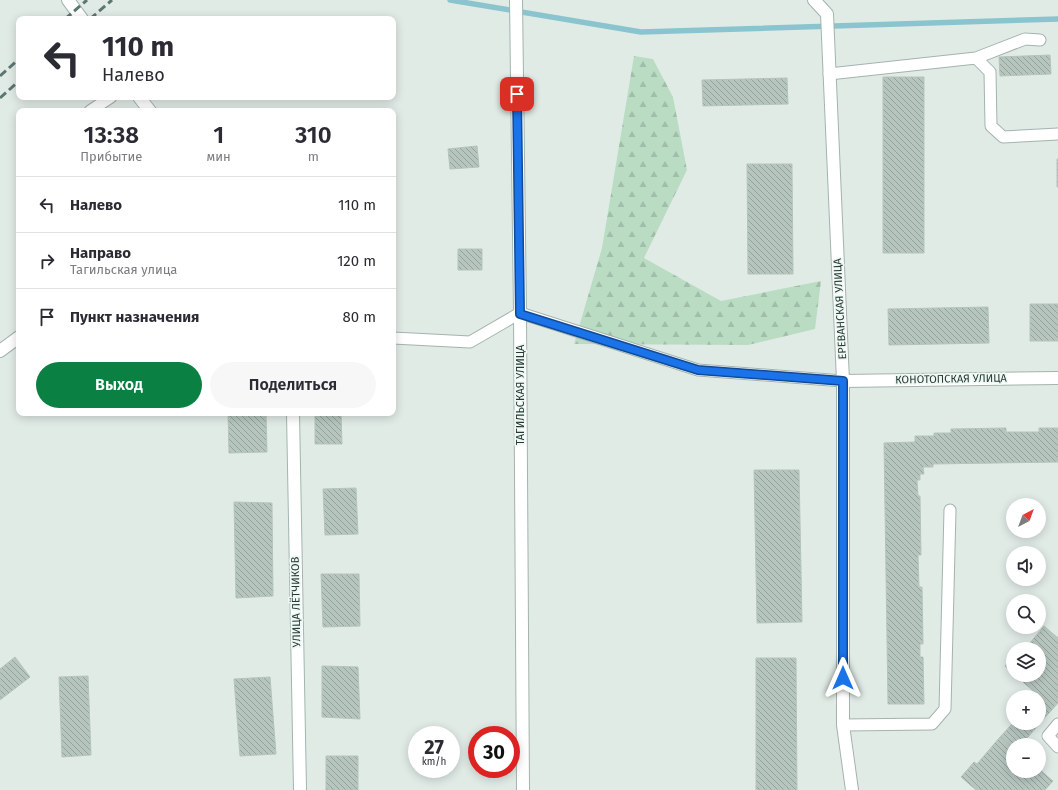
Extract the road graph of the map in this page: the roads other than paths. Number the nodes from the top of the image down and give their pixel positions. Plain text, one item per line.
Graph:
1 (68, 0) edge
2 (516, 0) edge
3 (814, 0) edge
4 (80, 16) edge
5 (1040, 40) dead end
6 (976, 58) junction
7 (829, 74) junction
8 (106, 100) edge
9 (141, 100) edge
10 (94, 108) edge
11 (148, 108) edge
12 (1058, 134) edge
13 (520, 314) junction
14 (396, 338) edge
15 (16, 339) edge
16 (0, 352) edge
17 (1058, 378) edge
18 (843, 381) junction
19 (292, 416) edge
20 (950, 510) dead end
21 (1058, 724) edge
22 (843, 725) junction
23 (1058, 747) edge
24 (300, 790) edge
25 (523, 790) edge
26 (852, 790) edge

1 - 4 street
2 - 13 street, ТАГИЛЬСКАЯ УЛИЦА
3 - 7 street, ЕРЕВАНСКАЯ УЛИЦА
5 - 6 lane
6 - 7 lane
6 - 12 lane
7 - 18 street, ЕРЕВАНСКАЯ УЛИЦА
8 - 10 lane
9 - 11 street
13 - 14 lane
13 - 18 lane
13 - 25 street, ТАГИЛЬСКАЯ УЛИЦА
15 - 16 street
17 - 18 street, КОНОТОПСКАЯ УЛИЦА
18 - 22 street, ЕРЕВАНСКАЯ УЛИЦА
19 - 24 street, УЛИЦА ЛЁТЧИКОВ
20 - 22 lane
21 - 23 lane
22 - 26 street, ЕРЕВАНСКАЯ УЛИЦА

